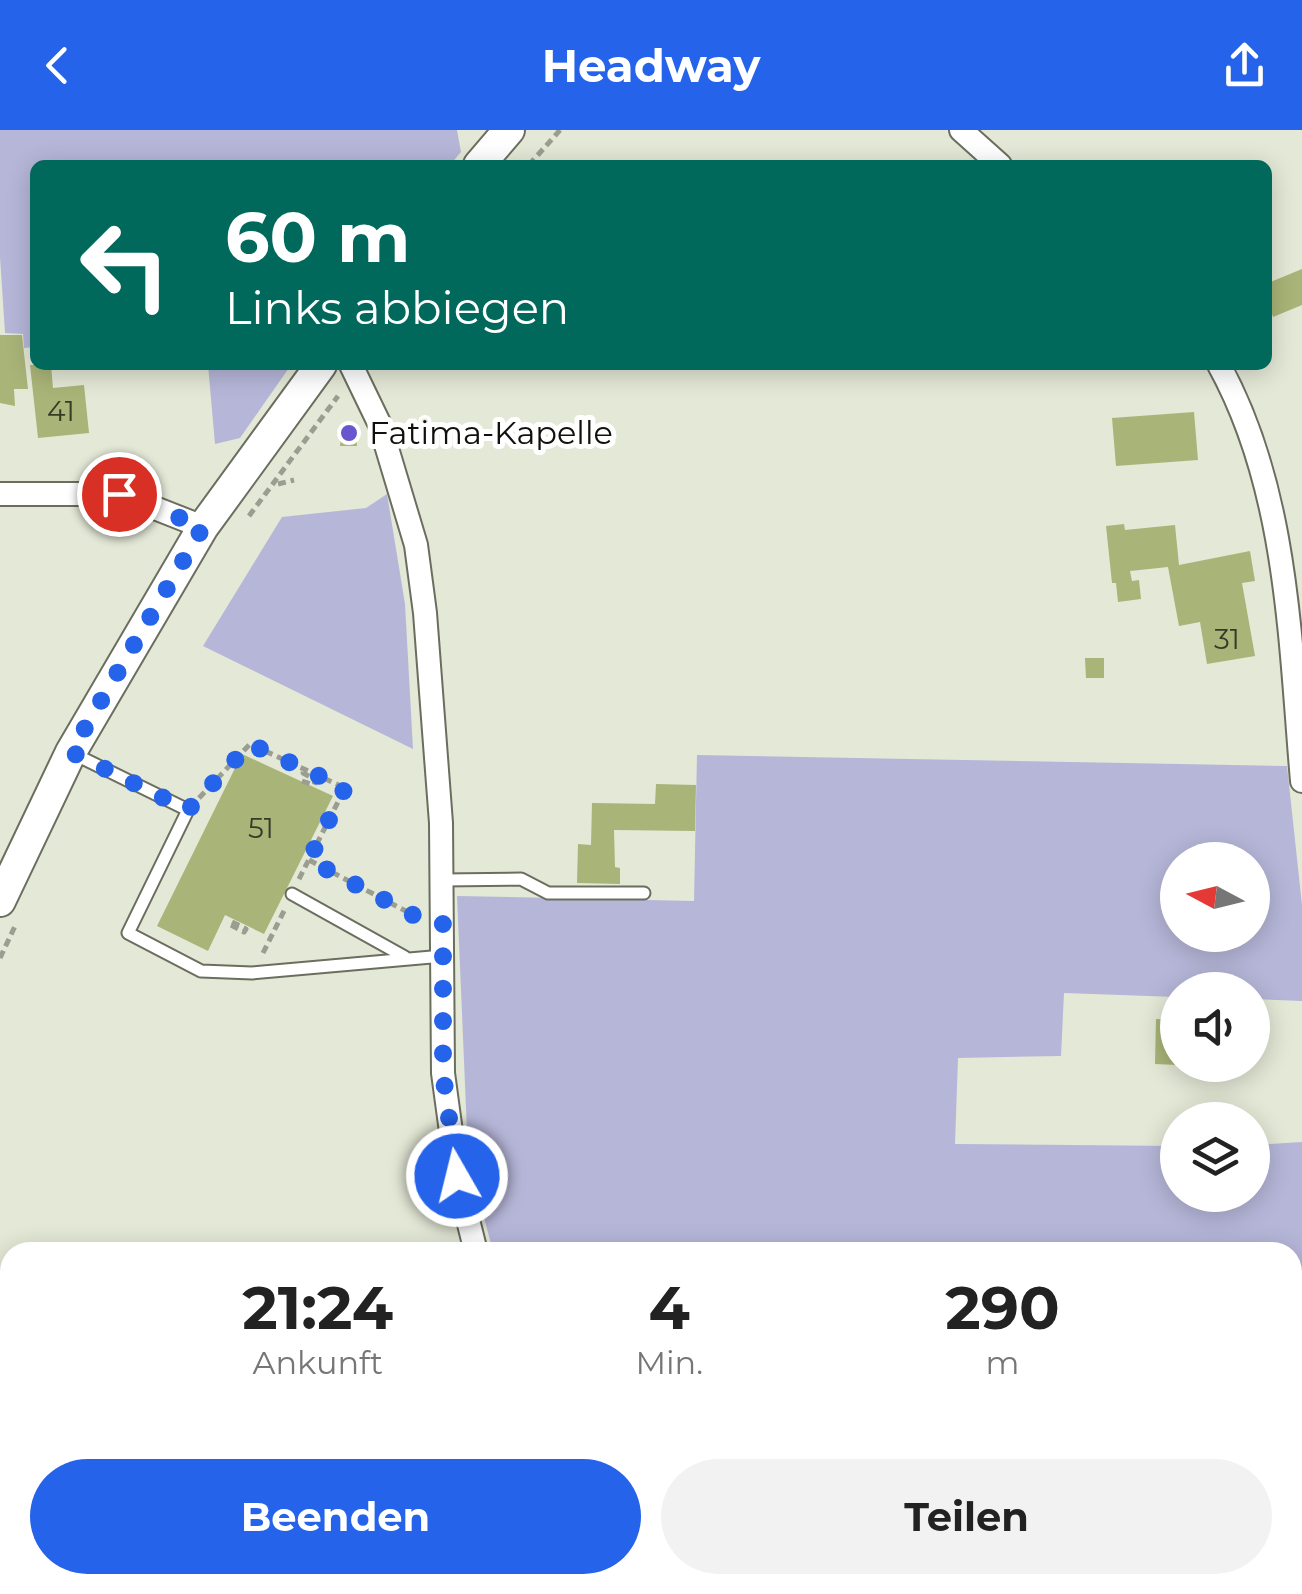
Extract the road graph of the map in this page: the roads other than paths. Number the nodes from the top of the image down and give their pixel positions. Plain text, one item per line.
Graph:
1 (509, 130) edge
2 (960, 130) edge
3 (483, 160) edge
4 (994, 160) edge
5 (317, 370) edge
6 (354, 370) edge
7 (1222, 370) edge
8 (0, 494) edge
9 (203, 527) junction
10 (71, 752) junction
11 (1302, 782) edge
12 (442, 880) junction
13 (292, 894) road end
14 (644, 894) dead end
15 (10, 910) edge
16 (443, 956) junction
17 (406, 957) junction
18 (474, 1242) edge

1 - 3 main road
2 - 4 street
5 - 9 main road
6 - 12 street
7 - 11 street
8 - 9 street
9 - 10 main road
10 - 15 main road
10 - 17 lane
12 - 14 lane
12 - 16 street
13 - 17 lane
16 - 17 lane
16 - 18 street

